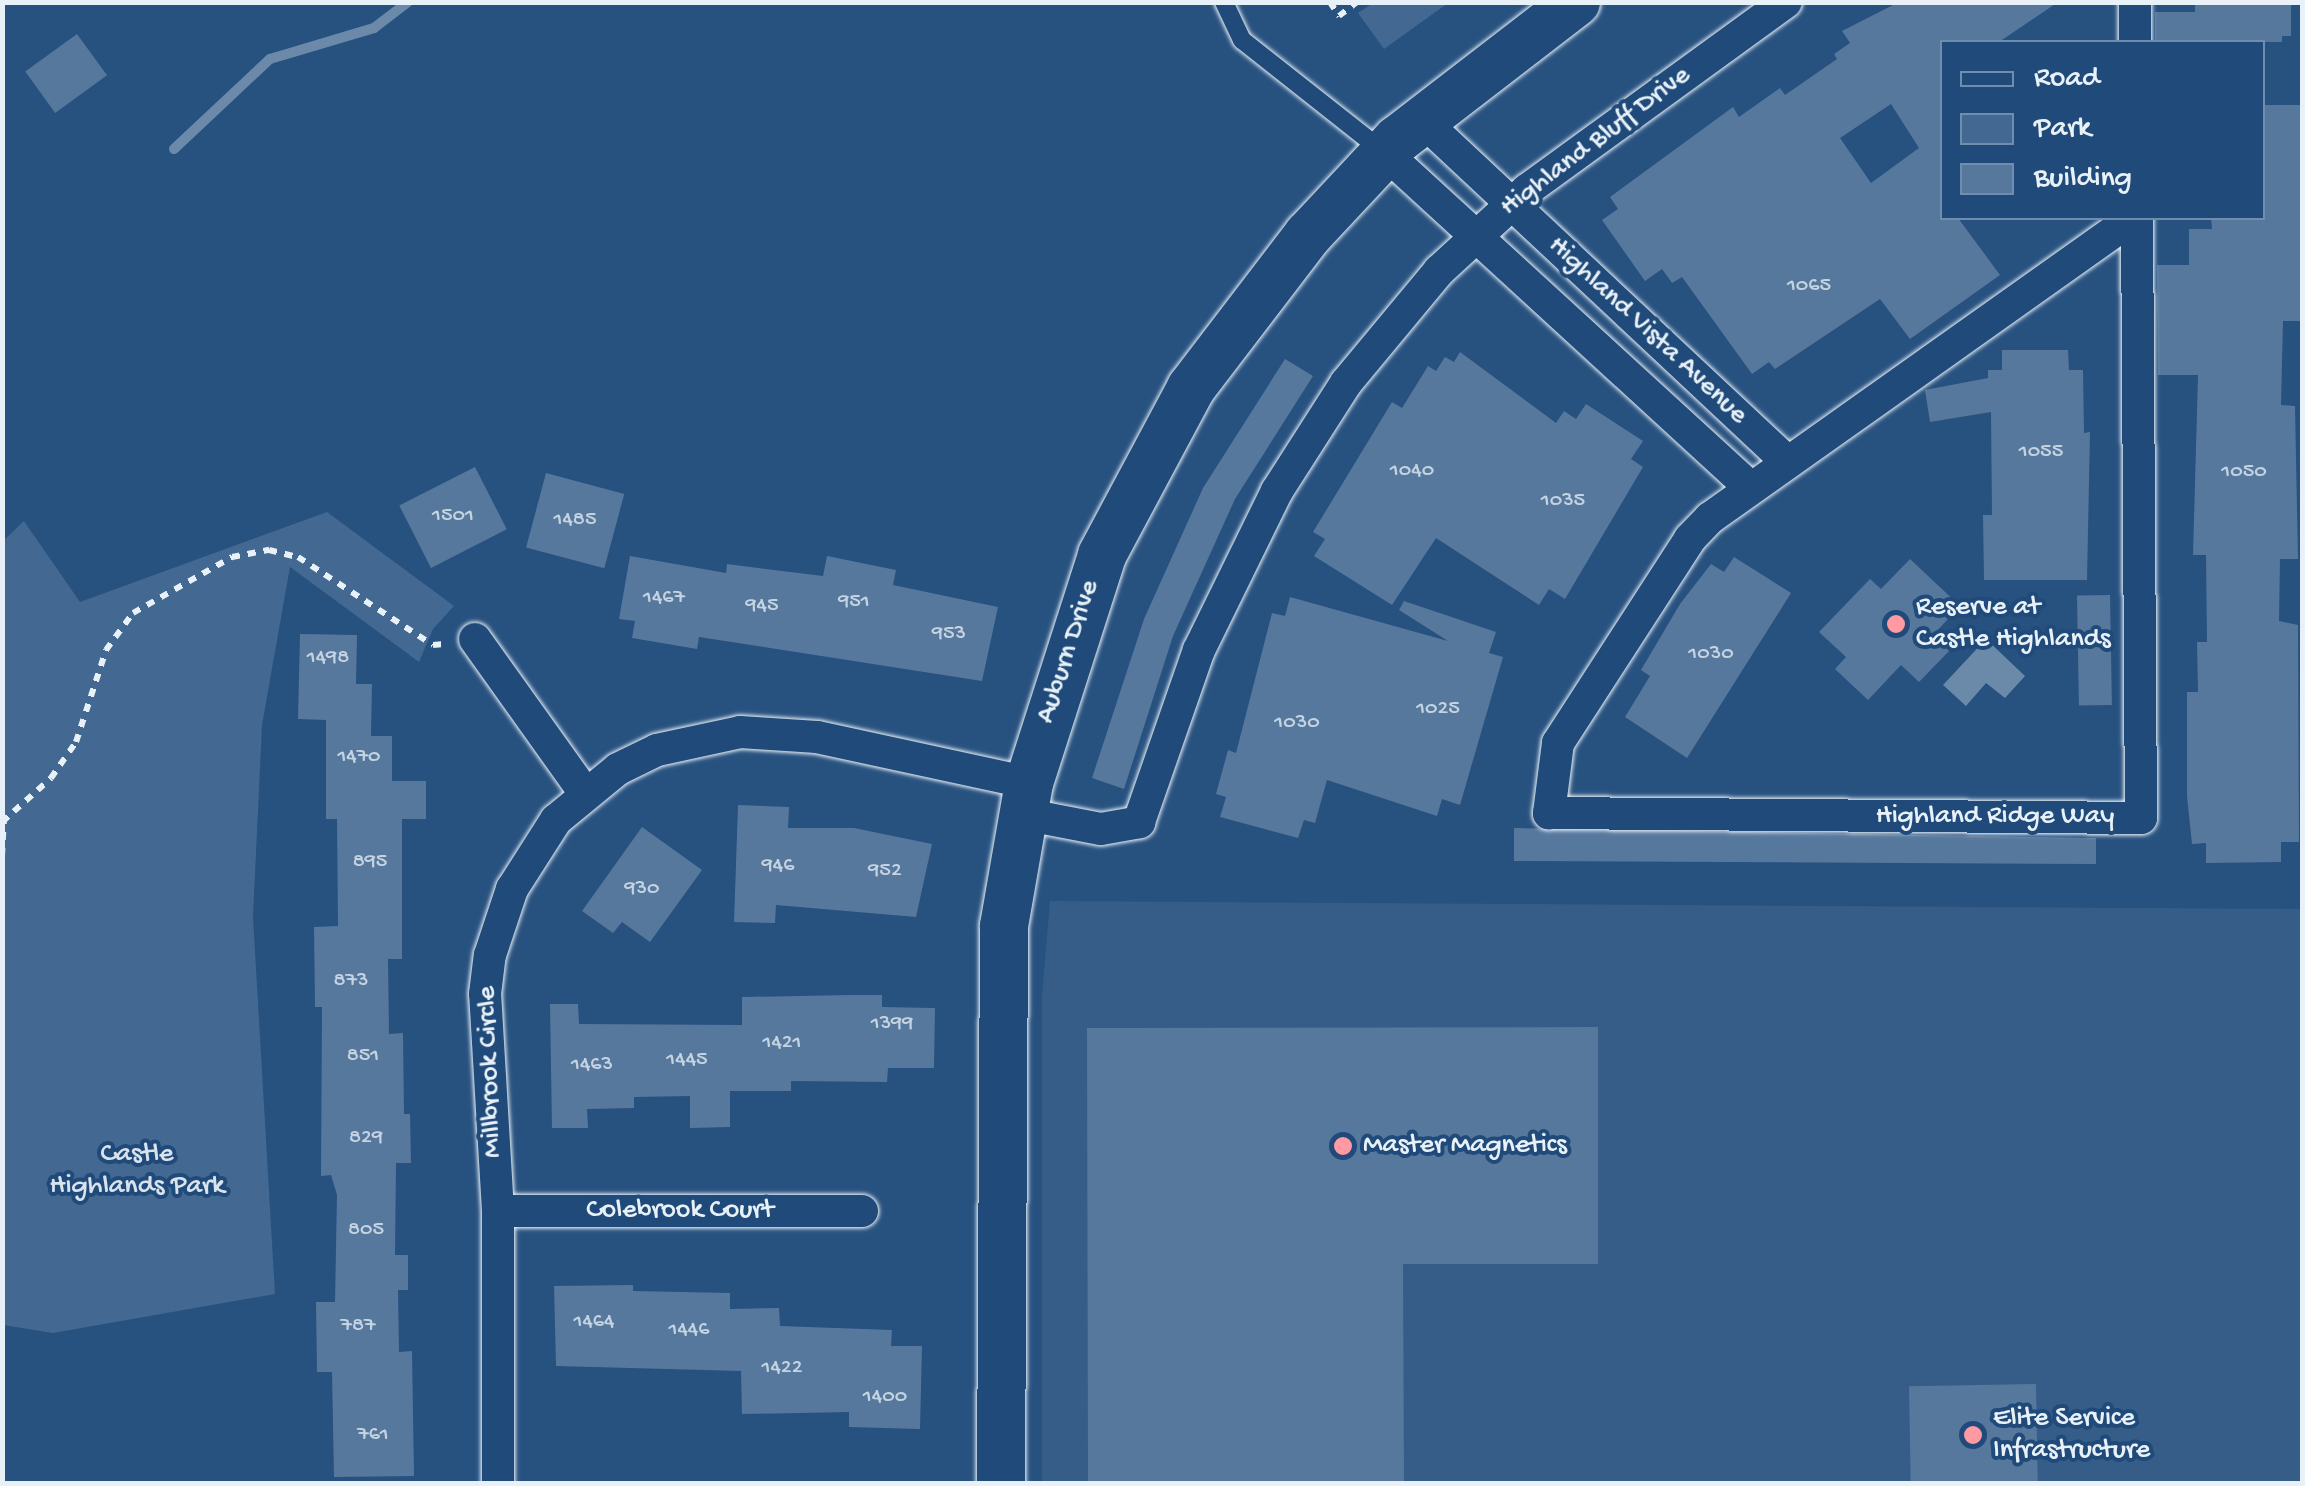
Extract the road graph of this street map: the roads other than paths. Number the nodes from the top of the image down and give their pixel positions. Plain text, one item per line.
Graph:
1 (1224, 2) edge
2 (1576, 2) edge
3 (1786, 2) edge
4 (2134, 2) edge
5 (2135, 40) edge
6 (1421, 119) junction
7 (1384, 152) junction
8 (1511, 204) junction
9 (2132, 220) edge
10 (2135, 220) edge
11 (1475, 237) junction
12 (1786, 460) junction
13 (1749, 487) junction
14 (475, 639) road end
15 (585, 793) junction
16 (1026, 799) junction
17 (498, 1210) junction
18 (862, 1210) dead end
19 (498, 1484) edge
20 (1001, 1484) edge

1 - 7 lane
2 - 6 street, Auburn Drive
3 - 8 street, Highland Bluff Drive
4 - 5 street
6 - 7 street, Auburn Drive
6 - 8 street, Highland Vista Avenue
7 - 11 street, Highland Vista Avenue
7 - 16 street, Auburn Drive
8 - 11 street, Highland Bluff Drive
8 - 12 street, Highland Vista Avenue
9 - 12 street
10 - 13 street, Highland Ridge Way
11 - 13 street, Highland Vista Avenue
11 - 16 street, Highland Bluff Drive
12 - 13 street
14 - 15 street
15 - 16 street, Millbrook Circle
15 - 17 street, Millbrook Circle
16 - 20 street, Auburn Drive
17 - 18 street, Colebrook Court
17 - 19 street, Millbrook Circle

